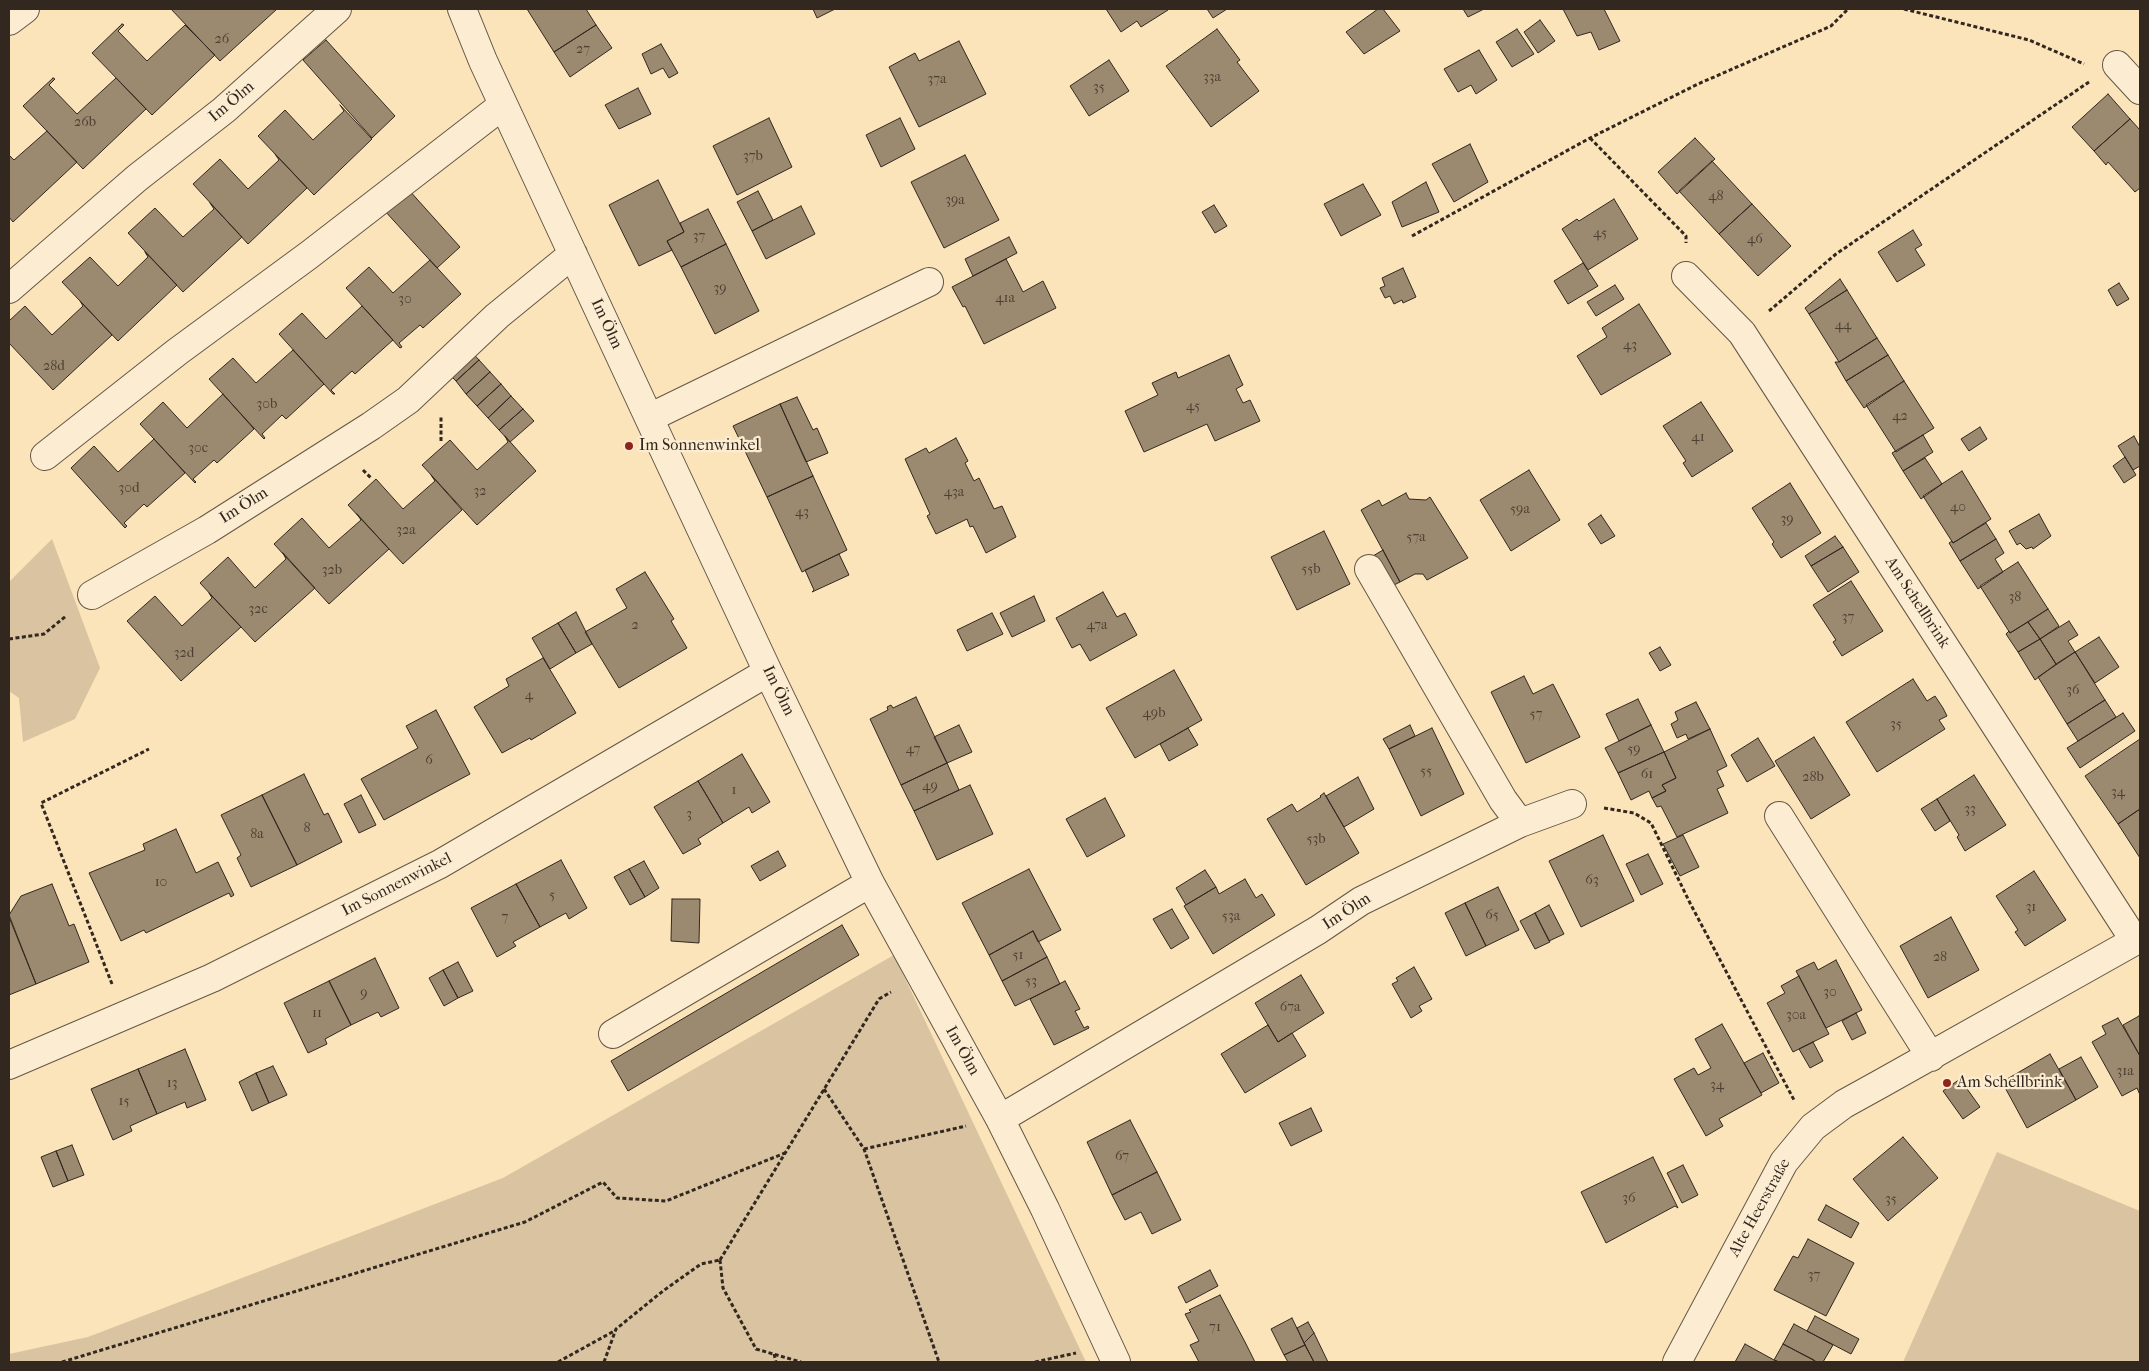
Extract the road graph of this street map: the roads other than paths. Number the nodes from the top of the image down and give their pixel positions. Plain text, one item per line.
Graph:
1 (25, 9) edge
2 (338, 9) edge
3 (462, 9) edge
4 (9, 21) edge
5 (2110, 69) road end
6 (2140, 90) edge
7 (503, 105) junction
8 (573, 254) junction
9 (1686, 276) road end
10 (929, 282) dead end
11 (9, 288) edge
12 (649, 418) junction
13 (45, 456) dead end
14 (1369, 569) dead end
15 (92, 595) road end
16 (768, 672) junction
17 (1572, 804) road end
18 (1779, 816) dead end
19 (1520, 823) junction
20 (870, 883) junction
21 (2138, 940) edge
22 (613, 1034) dead end
23 (1931, 1056) junction
24 (9, 1065) edge
25 (1000, 1119) junction
26 (1111, 1350) edge
27 (1677, 1362) edge

1 - 4 street
2 - 11 street, Im Ölm
3 - 7 street, Im Ölm
5 - 6 street
7 - 8 street, Im Ölm
7 - 13 street
8 - 12 street, Im Ölm
8 - 15 street, Im Ölm
9 - 21 street, Am Schellbrink
10 - 12 street
12 - 16 street, Im Ölm
14 - 19 street
16 - 20 street, Im Ölm
16 - 24 street, Im Sonnenwinkel
17 - 19 street, Im Ölm
18 - 23 street
19 - 25 street, Im Ölm
20 - 22 street
20 - 25 street, Im Ölm
21 - 23 street, Alte Heerstraße
23 - 27 street, Alte Heerstraße
25 - 26 street, Im Ölm

